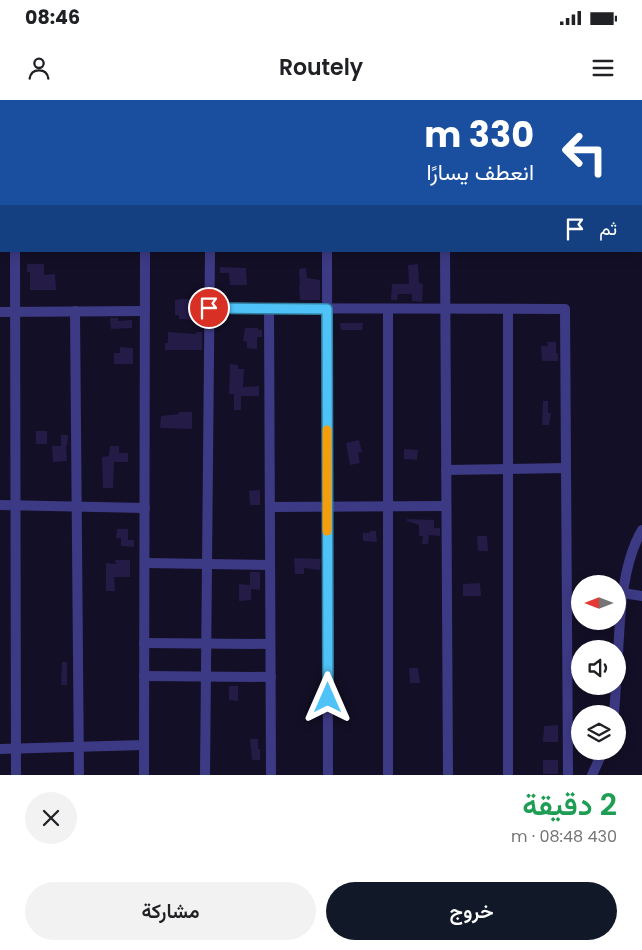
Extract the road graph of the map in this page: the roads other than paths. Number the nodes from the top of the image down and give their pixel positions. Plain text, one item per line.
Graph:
1 (15, 252) edge
2 (144, 252) edge
3 (210, 252) edge
4 (327, 252) edge
5 (445, 252) edge
6 (209, 308) junction
7 (269, 308) junction
8 (327, 309) junction
9 (388, 309) junction
10 (445, 310) junction
11 (508, 310) junction
12 (74, 311) junction
13 (145, 311) junction
14 (0, 312) edge
15 (16, 312) junction
16 (566, 468) junction
17 (508, 469) junction
18 (446, 470) junction
19 (0, 505) edge
20 (16, 506) junction
21 (388, 506) junction
22 (446, 506) junction
23 (76, 507) junction
24 (270, 507) junction
25 (327, 507) junction
26 (145, 508) junction
27 (642, 530) edge
28 (145, 563) junction
29 (207, 564) junction
30 (270, 565) junction
31 (626, 580) edge
32 (626, 593) edge
33 (642, 596) edge
34 (144, 643) junction
35 (206, 643) junction
36 (270, 644) junction
37 (144, 676) junction
38 (206, 677) junction
39 (270, 678) junction
40 (144, 745) junction
41 (79, 747) junction
42 (16, 748) junction
43 (0, 749) edge
44 (599, 760) edge
45 (16, 775) edge
46 (79, 775) edge
47 (144, 775) edge
48 (205, 775) edge
49 (271, 775) edge
50 (328, 775) edge
51 (388, 775) edge
52 (448, 775) edge
53 (508, 775) edge
54 (568, 775) edge
55 (592, 775) edge

1 - 15 street
2 - 13 street
3 - 6 street
4 - 8 street
5 - 10 street
6 - 7 street
6 - 29 street
7 - 8 street
7 - 24 street
8 - 9 street
8 - 25 street
9 - 10 street
9 - 21 street
10 - 11 street
10 - 18 street
11 - 16 street
11 - 17 street
12 - 13 street
12 - 15 street
12 - 23 street
13 - 26 street
14 - 15 street
15 - 20 street
16 - 17 street
16 - 54 street
17 - 18 street
17 - 53 street
18 - 22 street
19 - 20 street
20 - 23 street
20 - 42 street
21 - 22 street
21 - 25 street
21 - 51 street
22 - 52 street
23 - 26 street
23 - 41 street
24 - 25 street
24 - 30 street
25 - 50 street
26 - 28 street
27 - 31 street
28 - 29 street
28 - 34 street
29 - 30 street
29 - 35 street
30 - 36 street
32 - 33 street
34 - 35 street
34 - 37 street
35 - 36 street
35 - 38 street
36 - 39 street
37 - 38 street
37 - 40 street
38 - 39 street
38 - 48 street
39 - 49 street
40 - 41 street
40 - 47 street
41 - 42 street
41 - 46 street
42 - 43 street
42 - 45 street
44 - 55 street

